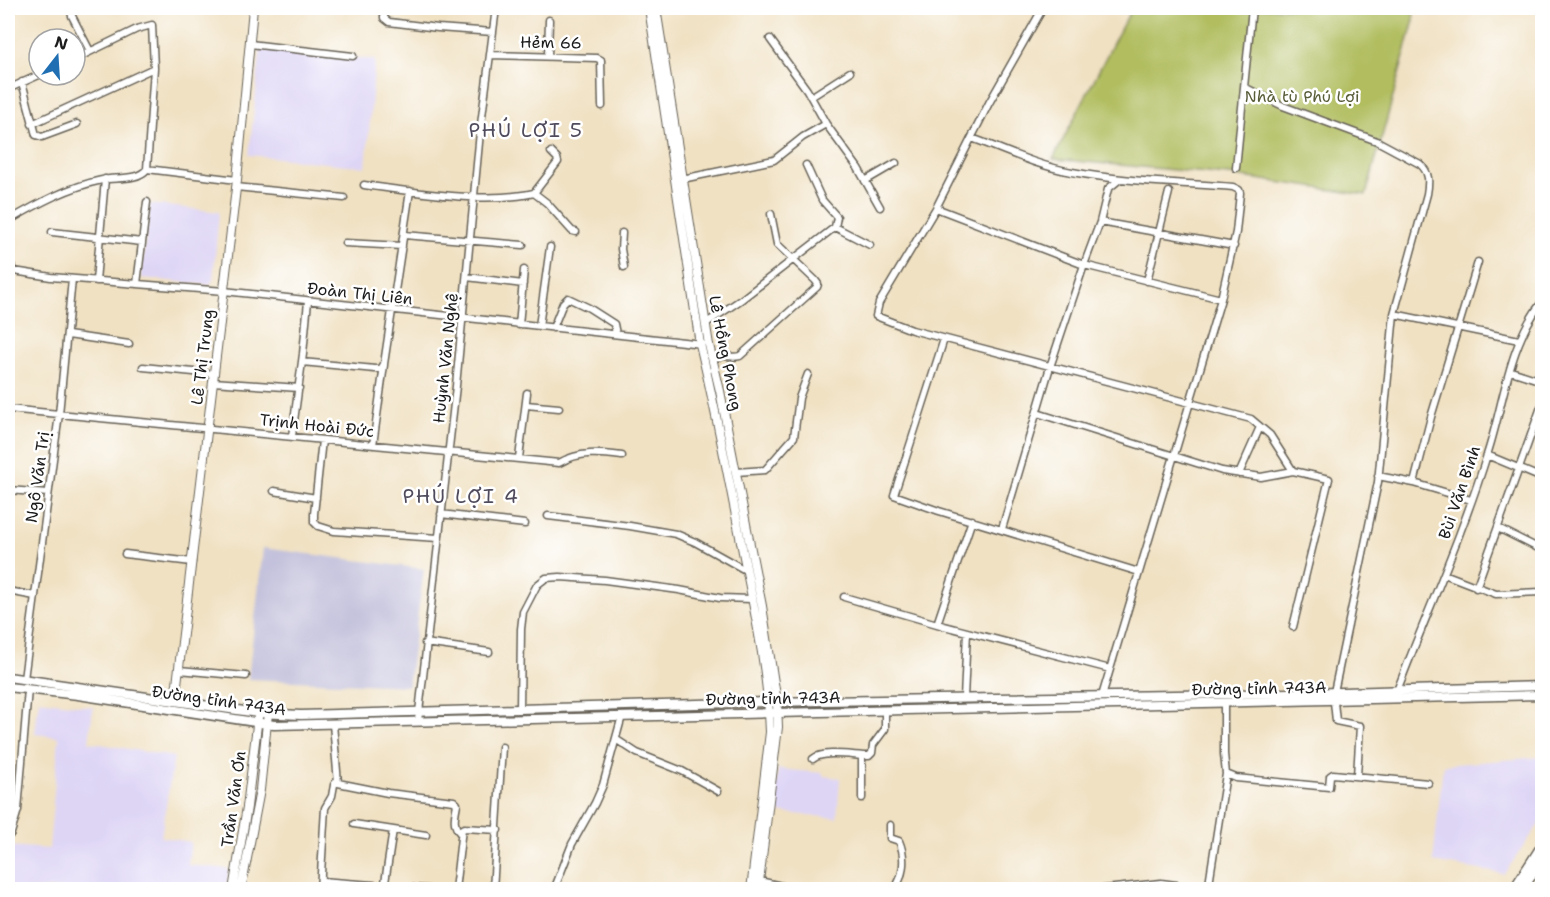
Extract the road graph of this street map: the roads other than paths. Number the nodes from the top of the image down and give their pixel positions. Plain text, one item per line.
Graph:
1 (70, 8) edge
2 (253, 8) edge
3 (384, 8) edge
4 (496, 8) edge
5 (649, 8) edge
6 (656, 8) edge
7 (1043, 8) edge
8 (1252, 8) edge
9 (549, 20) dead end
10 (493, 32) junction
11 (770, 39) dead end
12 (250, 44) junction
13 (90, 51) junction
14 (87, 52) edge
15 (491, 55) junction
16 (353, 56) dead end
17 (548, 56) junction
18 (154, 68) junction
19 (850, 72) dead end
20 (27, 80) edge
21 (22, 82) junction
22 (1244, 87) junction
23 (8, 89) edge
24 (811, 97) junction
25 (602, 106) dead end
26 (32, 124) junction
27 (77, 124) dead end
28 (826, 124) junction
29 (972, 138) junction
30 (551, 152) dead end
31 (897, 164) dead end
32 (806, 165) dead end
33 (1236, 168) dead end
34 (147, 169) junction
35 (105, 179) junction
36 (682, 179) junction
37 (1121, 179) junction
38 (865, 181) junction
39 (237, 184) junction
40 (364, 185) dead end
41 (410, 191) junction
42 (1169, 192) dead end
43 (534, 193) junction
44 (474, 196) junction
45 (344, 198) dead end
46 (147, 202) dead end
47 (880, 207) dead end
48 (936, 208) junction
49 (771, 214) dead end
50 (8, 221) edge
51 (1100, 222) junction
52 (835, 227) junction
53 (52, 232) dead end
54 (576, 232) dead end
55 (622, 233) dead end
56 (1159, 233) junction
57 (404, 235) junction
58 (99, 238) junction
59 (470, 239) junction
60 (142, 242) junction
61 (345, 243) dead end
62 (523, 244) dead end
63 (870, 245) dead end
64 (402, 246) junction
65 (1234, 246) junction
66 (550, 247) dead end
67 (8, 255) edge
68 (792, 260) junction
69 (1478, 262) dead end
70 (1084, 265) junction
71 (624, 267) dead end
72 (524, 270) dead end
73 (10, 271) edge
74 (467, 277) junction
75 (72, 279) junction
76 (96, 280) junction
77 (1147, 281) junction
78 (137, 284) junction
79 (523, 284) junction
80 (224, 291) junction
81 (1221, 299) junction
82 (308, 301) junction
83 (1542, 302) edge
84 (393, 310) junction
85 (1394, 314) junction
86 (463, 319) junction
87 (705, 324) junction
88 (519, 325) junction
89 (539, 326) junction
90 (554, 328) junction
91 (1457, 328) junction
92 (616, 334) junction
93 (68, 335) junction
94 (944, 339) junction
95 (1519, 340) junction
96 (129, 344) dead end
97 (705, 345) junction
98 (712, 360) junction
99 (302, 362) junction
100 (384, 364) junction
101 (143, 367) dead end
102 (1050, 367) junction
103 (1511, 371) junction
104 (808, 374) dead end
105 (213, 378) junction
106 (1542, 381) edge
107 (299, 388) junction
108 (527, 393) dead end
109 (1191, 402) junction
110 (526, 405) junction
111 (1542, 406) edge
112 (559, 408) dead end
113 (8, 409) edge
114 (1036, 413) junction
115 (59, 414) junction
116 (1260, 427) junction
117 (207, 428) junction
118 (292, 436) junction
119 (321, 440) junction
120 (373, 445) junction
121 (448, 451) junction
122 (1175, 455) junction
123 (1487, 455) junction
124 (622, 456) dead end
125 (519, 458) junction
126 (1520, 468) junction
127 (1293, 471) junction
128 (736, 472) junction
129 (1239, 474) junction
130 (1378, 476) junction
131 (1542, 478) edge
132 (1414, 483) junction
133 (8, 490) edge
134 (274, 490) dead end
135 (48, 493) junction
136 (316, 498) junction
137 (1471, 500) junction
138 (441, 514) junction
139 (548, 516) dead end
140 (972, 520) junction
141 (525, 524) dead end
142 (1498, 528) junction
143 (1002, 529) junction
144 (438, 538) junction
145 (1542, 550) edge
146 (125, 554) dead end
147 (192, 562) junction
148 (747, 571) junction
149 (1139, 572) junction
150 (1444, 574) junction
151 (1476, 588) junction
152 (8, 591) edge
153 (1542, 592) edge
154 (35, 596) junction
155 (844, 597) dead end
156 (753, 599) junction
157 (937, 624) junction
158 (1293, 627) dead end
159 (967, 632) junction
160 (425, 643) junction
161 (489, 652) dead end
162 (1110, 669) junction
163 (179, 670) junction
164 (246, 676) dead end
165 (8, 677) edge
166 (24, 679) junction
167 (1542, 686) edge
168 (8, 687) edge
169 (28, 689) junction
170 (1397, 695) junction
171 (1542, 695) edge
172 (1102, 696) junction
173 (1014, 697) junction
174 (1334, 697) junction
175 (964, 698) junction
176 (1224, 698) junction
177 (925, 699) junction
178 (773, 702) junction
179 (175, 706) junction
180 (1102, 706) junction
181 (1014, 708) junction
182 (520, 709) junction
183 (925, 710) junction
184 (417, 711) junction
185 (885, 711) junction
186 (258, 712) junction
187 (268, 713) junction
188 (774, 713) junction
189 (622, 717) junction
190 (418, 722) junction
191 (257, 723) junction
192 (267, 724) junction
193 (333, 724) junction
194 (617, 740) junction
195 (502, 747) dead end
196 (862, 756) junction
197 (813, 759) dead end
198 (1226, 774) junction
199 (1357, 776) junction
200 (336, 782) junction
201 (1428, 783) dead end
202 (718, 791) dead end
203 (862, 798) dead end
204 (354, 824) dead end
205 (890, 825) dead end
206 (393, 830) junction
207 (498, 830) junction
208 (460, 833) junction
209 (426, 835) dead end
210 (8, 837) edge
211 (1542, 844) edge
212 (1542, 860) edge
213 (321, 881) junction
214 (756, 883) edge
215 (384, 888) edge
216 (1118, 888) edge
217 (237, 889) edge
218 (1208, 889) edge
219 (253, 890) edge
220 (320, 890) edge
221 (437, 890) edge
222 (458, 890) edge
223 (493, 890) edge
224 (554, 890) edge
225 (751, 890) edge
226 (798, 890) edge
227 (894, 890) edge
228 (1096, 890) edge
229 (1214, 890) edge
230 (1513, 890) edge
231 (1522, 890) edge

1 - 13 street
2 - 12 street, Lê Thị Trung
3 - 10 street
4 - 10 street, Huỳnh Văn Nghệ
5 - 97 street, Lê Hồng Phong
6 - 36 street, Lê Hồng Phong
7 - 29 street
8 - 22 street
9 - 17 street
10 - 15 street, Huỳnh Văn Nghệ
11 - 24 street
12 - 16 street
12 - 39 street, Lê Thị Trung
13 - 14 street
13 - 18 street
15 - 17 street, Hẻm 66
15 - 44 street, Huỳnh Văn Nghệ
17 - 25 street, Hẻm 66
18 - 26 street
18 - 34 street
19 - 24 street
20 - 21 street
21 - 23 street
21 - 26 street
22 - 33 street
22 - 85 street
24 - 28 street
26 - 27 street
28 - 36 street
28 - 38 street
29 - 37 street
29 - 48 street
30 - 43 street
31 - 38 street
32 - 52 street
34 - 35 street
34 - 39 street
35 - 50 street
35 - 58 street
36 - 87 street, Lê Hồng Phong
37 - 51 street
37 - 65 street
38 - 47 street
39 - 45 street
39 - 80 street, Lê Thị Trung
40 - 41 street
41 - 44 street
41 - 57 street
42 - 56 street
43 - 44 street
43 - 54 street
44 - 59 street, Huỳnh Văn Nghệ
46 - 60 street
48 - 70 street
48 - 94 street
49 - 68 street
51 - 56 street
51 - 70 street
52 - 63 street
52 - 68 street
53 - 58 street
55 - 71 street
56 - 65 street
56 - 77 street
57 - 59 street
57 - 64 street
58 - 60 street
58 - 76 street
59 - 62 street
59 - 74 street, Huỳnh Văn Nghệ
60 - 78 street
61 - 64 street
64 - 84 street
65 - 81 street
66 - 89 street
67 - 73 street
68 - 87 street
68 - 98 street
69 - 91 street
70 - 77 street
70 - 102 street
72 - 79 street
73 - 75 street, Đoàn Thị Liên
74 - 79 street
74 - 86 street, Huỳnh Văn Nghệ
75 - 76 street, Đoàn Thị Liên
75 - 93 street, Ngô Văn Trị
76 - 78 street, Đoàn Thị Liên
77 - 81 street
78 - 80 street, Đoàn Thị Liên
79 - 88 street
80 - 82 street, Đoàn Thị Liên
80 - 105 street, Lê Thị Trung
81 - 109 street
82 - 84 street, Đoàn Thị Liên
82 - 99 street
83 - 95 street, Bùi Văn Bình
84 - 86 street, Đoàn Thị Liên
84 - 100 street
85 - 91 street
85 - 130 street
86 - 88 street, Đoàn Thị Liên
86 - 121 street, Huỳnh Văn Nghệ
87 - 97 street, Lê Hồng Phong
88 - 89 street, Đoàn Thị Liên
89 - 90 street, Đoàn Thị Liên
90 - 92 street, Đoàn Thị Liên
90 - 92 street
91 - 95 street
91 - 132 street
92 - 97 street, Đoàn Thị Liên
93 - 96 street
93 - 115 street, Ngô Văn Trị
94 - 102 street
94 - 140 street
95 - 103 street, Bùi Văn Bình
97 - 98 street, Lê Hồng Phong
97 - 148 street, Lê Hồng Phong
98 - 128 street, Lê Hồng Phong
99 - 100 street
99 - 107 street
100 - 120 street
101 - 105 street
102 - 109 street
102 - 114 street
103 - 106 street
103 - 123 street, Bùi Văn Bình
104 - 128 street
105 - 107 street
105 - 117 street, Lê Thị Trung
107 - 118 street
108 - 110 street
109 - 116 street
109 - 122 street
110 - 112 street
110 - 125 street
111 - 126 street
113 - 115 street, Trịnh Hoài Đức
114 - 122 street
114 - 143 street
115 - 117 street, Trịnh Hoài Đức
115 - 135 street, Ngô Văn Trị
116 - 127 street
116 - 129 street
117 - 118 street, Trịnh Hoài Đức
117 - 147 street, Lê Thị Trung
118 - 119 street, Trịnh Hoài Đức
119 - 120 street, Trịnh Hoài Đức
119 - 136 street
120 - 121 street, Trịnh Hoài Đức
121 - 125 street, Trịnh Hoài Đức
121 - 138 street, Huỳnh Văn Nghệ
122 - 129 street
122 - 149 street
123 - 126 street
123 - 137 street, Bùi Văn Bình
124 - 125 street, Trịnh Hoài Đức
126 - 131 street
126 - 142 street
127 - 129 street
127 - 158 street
128 - 178 street, Lê Hồng Phong
130 - 132 street
130 - 174 street
132 - 137 street
133 - 135 street
134 - 136 street
135 - 154 street, Ngô Văn Trị
136 - 144 street
137 - 150 street, Bùi Văn Bình
138 - 141 street
138 - 144 street, Huỳnh Văn Nghệ
139 - 148 street
140 - 143 street
140 - 157 street
142 - 145 street
142 - 151 street
143 - 149 street
144 - 160 street, Huỳnh Văn Nghệ
146 - 147 street
147 - 163 street, Lê Thị Trung
148 - 156 street, Lê Hồng Phong
149 - 162 street
150 - 151 street
150 - 170 street, Bùi Văn Bình
151 - 153 street
152 - 154 street
154 - 166 street, Ngô Văn Trị
155 - 157 street
156 - 178 street, Lê Hồng Phong
156 - 182 street
157 - 159 street
159 - 162 street
159 - 175 street
160 - 161 street
160 - 184 street, Huỳnh Văn Nghệ
162 - 172 street
163 - 164 street
163 - 179 street, Lê Thị Trung
165 - 166 main road, Đường tỉnh 743A
166 - 179 main road, Đường tỉnh 743A
167 - 170 main road, Đường tỉnh 743A
168 - 169 main road, Đường tỉnh 743A
169 - 179 main road, Đường tỉnh 743A
169 - 210 street
170 - 171 main road, Đường tỉnh 743A
170 - 174 main road, Đường tỉnh 743A
172 - 173 main road, Đường tỉnh 743A
172 - 176 main road, Đường tỉnh 743A
172 - 180 main road
173 - 175 main road, Đường tỉnh 743A
173 - 181 main road
174 - 176 main road, Đường tỉnh 743A
174 - 199 street
175 - 177 main road, Đường tỉnh 743A
176 - 180 main road, Đường tỉnh 743A
176 - 198 street
177 - 178 main road, Đường tỉnh 743A
177 - 183 main road
178 - 182 main road, Đường tỉnh 743A
178 - 188 street
179 - 186 main road, Đường tỉnh 743A
179 - 191 main road, Đường tỉnh 743A
180 - 181 main road, Đường tỉnh 743A
181 - 183 main road, Đường tỉnh 743A
182 - 184 main road, Đường tỉnh 743A
183 - 185 main road, Đường tỉnh 743A
184 - 187 main road, Đường tỉnh 743A
184 - 190 street, Huỳnh Văn Nghệ
185 - 188 main road, Đường tỉnh 743A
185 - 196 street
186 - 187 main road, Đường tỉnh 743A
186 - 191 street, Trần Văn Ơn
187 - 192 street, Trần Văn Ơn
188 - 189 main road, Đường tỉnh 743A
188 - 214 street
189 - 190 main road, Đường tỉnh 743A
189 - 194 street
190 - 193 main road, Đường tỉnh 743A
191 - 192 main road, Đường tỉnh 743A
191 - 217 street, Trần Văn Ơn
192 - 193 main road, Đường tỉnh 743A
192 - 217 street, Trần Văn Ơn
193 - 200 street
194 - 202 street
194 - 224 street
195 - 207 street
196 - 197 street
196 - 203 street
198 - 199 street
198 - 218 street
199 - 201 street
200 - 208 street
200 - 213 street
204 - 206 street
205 - 227 street
206 - 209 street
206 - 215 street
207 - 208 street
207 - 223 street
208 - 222 street
211 - 230 main road
212 - 231 main road
213 - 215 street
213 - 220 street
214 - 225 street
214 - 226 street
215 - 221 street
216 - 218 street
216 - 228 street
217 - 219 street
218 - 229 street

